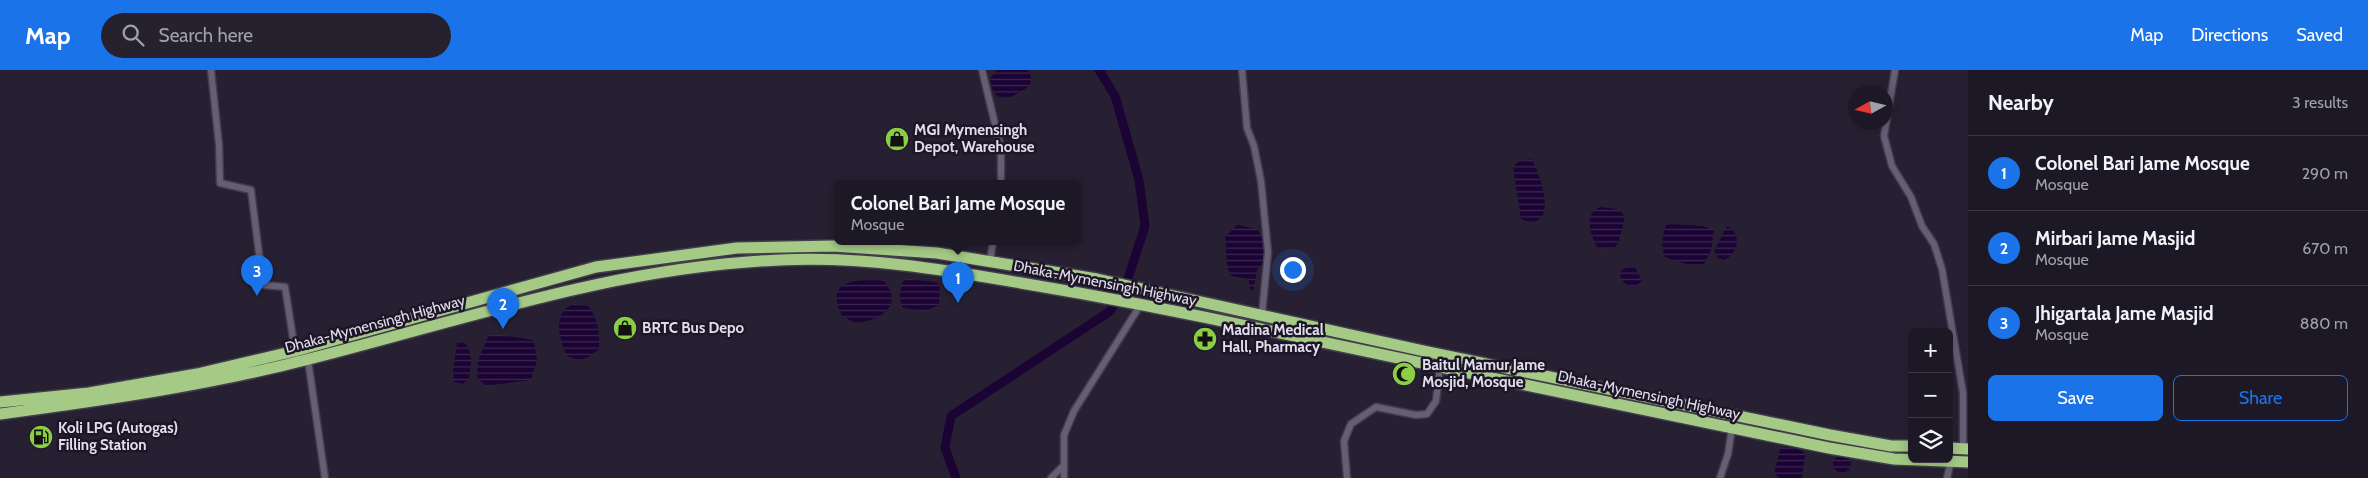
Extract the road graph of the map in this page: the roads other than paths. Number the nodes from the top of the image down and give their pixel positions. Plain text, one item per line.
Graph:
1 (212, 70) edge
2 (982, 70) edge
3 (1242, 70) edge
4 (1895, 70) edge
5 (1001, 180) edge
6 (992, 245) edge
7 (990, 261) junction
8 (1141, 304) junction
9 (1262, 314) junction
10 (295, 351) junction
11 (308, 360) junction
12 (1440, 367) junction
13 (0, 402) edge
14 (0, 414) edge
15 (1732, 428) junction
16 (1908, 446) edge
17 (1965, 449) edge
18 (1908, 459) edge
19 (1953, 461) edge
20 (1968, 462) edge
21 (1951, 463) edge
22 (1063, 466) junction
23 (325, 478) edge
24 (1050, 478) edge
25 (1064, 478) edge
26 (1347, 478) edge
27 (1720, 478) edge
28 (1947, 478) edge

1 - 10 street
2 - 5 street
3 - 9 street
4 - 17 street
6 - 7 street
7 - 9 highway, Dhaka-Mymensingh Highway
7 - 10 highway, Dhaka-Mymensingh Highway
8 - 11 highway, Dhaka-Mymensingh Highway
8 - 12 highway, Dhaka-Mymensingh Highway
8 - 22 street
9 - 16 highway, Dhaka-Mymensingh Highway
10 - 13 highway, Dhaka-Mymensingh Highway
11 - 14 highway, Dhaka-Mymensingh Highway
11 - 23 street
12 - 15 highway, Dhaka-Mymensingh Highway
12 - 26 street
15 - 18 highway, Dhaka-Mymensingh Highway
15 - 27 street
19 - 20 highway, Dhaka-Mymensingh Highway
21 - 28 street
22 - 24 street
22 - 25 street

